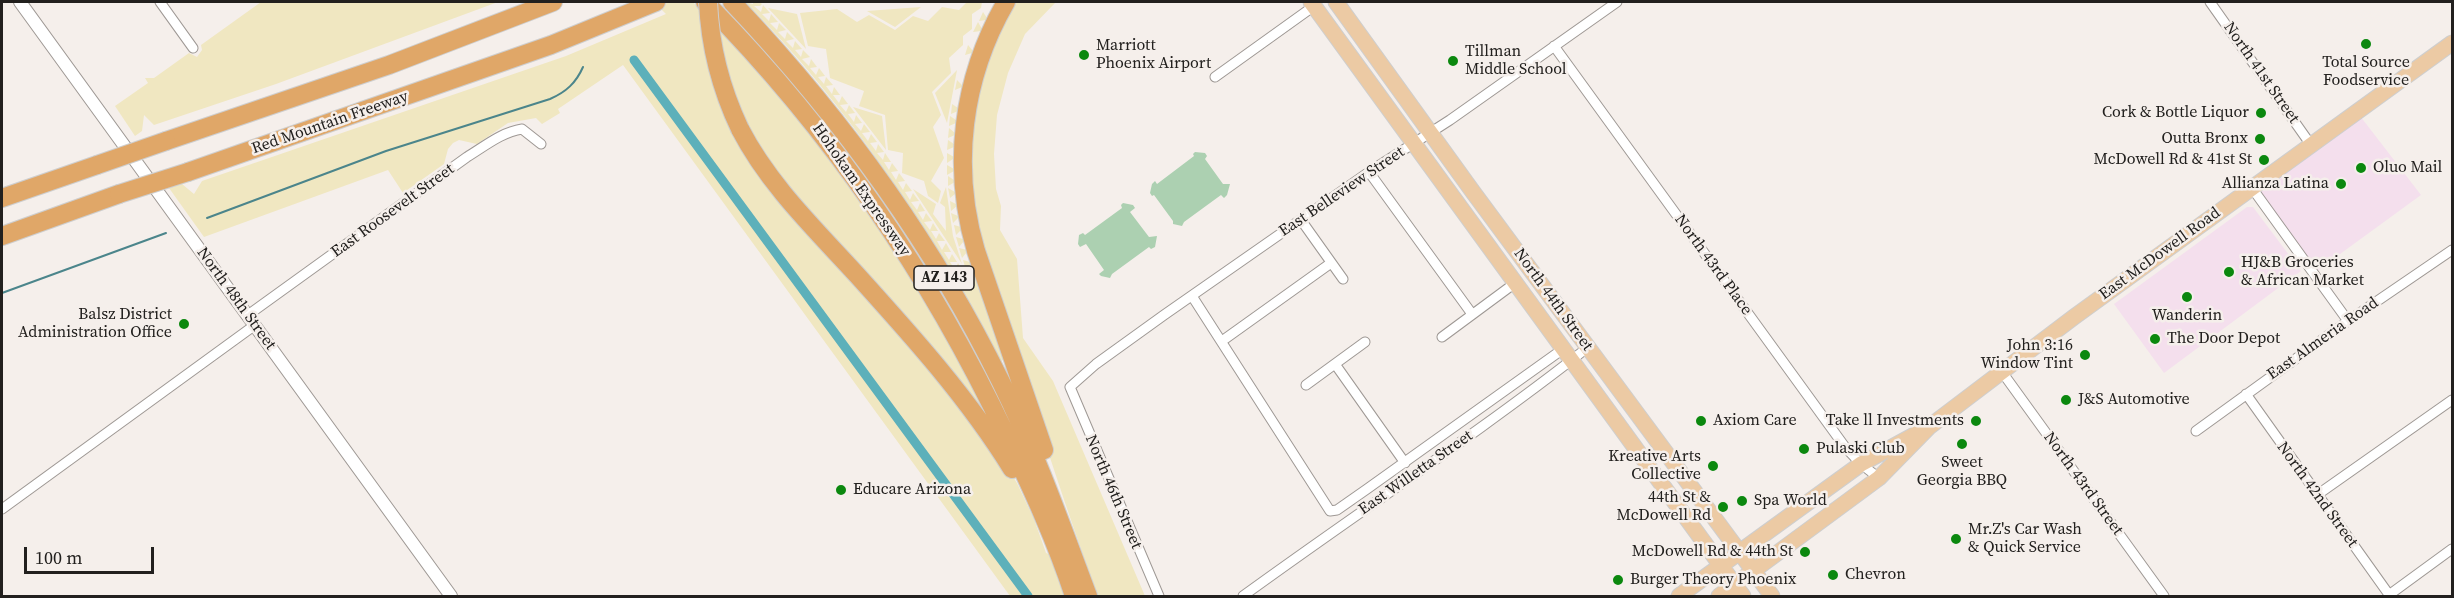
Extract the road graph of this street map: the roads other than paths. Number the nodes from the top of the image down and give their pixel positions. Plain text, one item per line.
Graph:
1 (20, 2) edge
2 (162, 2) edge
3 (539, 2) edge
4 (552, 2) edge
5 (656, 2) edge
6 (707, 2) edge
7 (732, 2) edge
8 (1006, 2) edge
9 (1336, 2) edge
10 (1617, 2) edge
11 (2210, 2) edge
12 (1314, 3) edge
13 (509, 19) junction
14 (2452, 43) edge
15 (1554, 46) junction
16 (192, 48) dead end
17 (1385, 69) junction
18 (1215, 77) dead end
19 (1431, 134) junction
20 (1413, 143) junction
21 (541, 144) dead end
22 (2311, 145) junction
23 (98, 165) junction
24 (1369, 172) junction
25 (2252, 188) junction
26 (2, 191) edge
27 (2, 198) edge
28 (1301, 219) junction
29 (2, 236) edge
30 (2452, 250) edge
31 (1331, 263) junction
32 (1343, 279) dead end
33 (1515, 283) junction
34 (1192, 296) junction
35 (1472, 315) junction
36 (251, 320) junction
37 (2348, 321) junction
38 (1442, 337) dead end
39 (1222, 341) junction
40 (1365, 342) dead end
41 (1587, 348) junction
42 (1567, 355) junction
43 (1335, 364) junction
44 (2002, 372) junction
45 (1306, 385) dead end
46 (1070, 387) joint
47 (2246, 394) junction
48 (2452, 400) edge
49 (1929, 427) junction
50 (2196, 431) dead end
51 (1405, 462) junction
52 (1861, 464) junction
53 (1879, 478) junction
54 (2317, 495) junction
55 (2, 509) edge
56 (2452, 549) edge
57 (1740, 552) junction
58 (1721, 566) junction
59 (1754, 571) junction
60 (1739, 591) edge
61 (2389, 596) edge
62 (451, 597) edge
63 (1072, 597) edge
64 (1088, 597) edge
65 (1095, 597) edge
66 (1159, 597) edge
67 (1243, 597) edge
68 (1679, 597) edge
69 (1719, 597) edge
70 (1772, 597) edge
71 (2164, 597) edge

1 - 36 street, North 48th Street
2 - 16 street
3 - 13 highway
4 - 13 highway
5 - 29 highway, Red Mountain Freeway, bridge
6 - 63 highway, Hohokam Expressway / AZ 143
6 - 63 highway, bridge
7 - 64 highway, Hohokam Expressway / AZ 143
8 - 65 highway
9 - 17 main road, North 44th Street
10 - 15 street, East Belleview Street
11 - 22 street, North 41st Street
12 - 17 main road
12 - 18 street
12 - 20 main road, North 44th Street
13 - 23 highway, bridge
14 - 22 main road, East McDowell Road
15 - 19 street, East Belleview Street
15 - 52 street, North 43rd Place
17 - 19 main road, North 44th Street
19 - 20 street, East Belleview Street
19 - 41 main road, North 44th Street
20 - 24 street, East Belleview Street
20 - 33 main road, North 44th Street
21 - 36 street, East Roosevelt Street
22 - 25 main road, East McDowell Road
23 - 26 highway
23 - 27 highway
24 - 28 street, East Belleview Street
24 - 35 street
25 - 37 street
25 - 44 main road, East McDowell Road
28 - 31 street
28 - 34 street, East Belleview Street
30 - 37 street, East Almeria Road
31 - 32 street
31 - 39 street
33 - 35 street
33 - 42 main road, North 44th Street
34 - 39 street
34 - 46 street, East Belleview Street
35 - 38 street
36 - 55 street, East Roosevelt Street
36 - 62 street, North 48th Street
37 - 47 street, East Almeria Road
39 - 51 street
40 - 43 street
41 - 42 street, East Willetta Street
41 - 57 main road, North 44th Street
42 - 51 street
42 - 58 main road, North 44th Street
42 - 67 street, East Willetta Street
43 - 45 street
43 - 51 street
44 - 49 main road, East McDowell Road
44 - 71 street, North 43rd Street
46 - 66 street, North 46th Street
47 - 50 street, East Almeria Road
47 - 54 street, North 42nd Street
48 - 54 street
49 - 52 main road, East McDowell Road
49 - 53 main road, East McDowell Road
52 - 53 street, North 43rd Place
52 - 57 main road, East McDowell Road
53 - 59 main road, East McDowell Road
54 - 61 street, North 42nd Street
56 - 61 street
57 - 58 main road, East McDowell Road
57 - 59 main road, North 44th Street
58 - 60 main road, North 44th Street
58 - 68 main road, East McDowell Road
59 - 60 main road, East McDowell Road
59 - 70 main road, North 44th Street
60 - 69 main road, East McDowell Road

